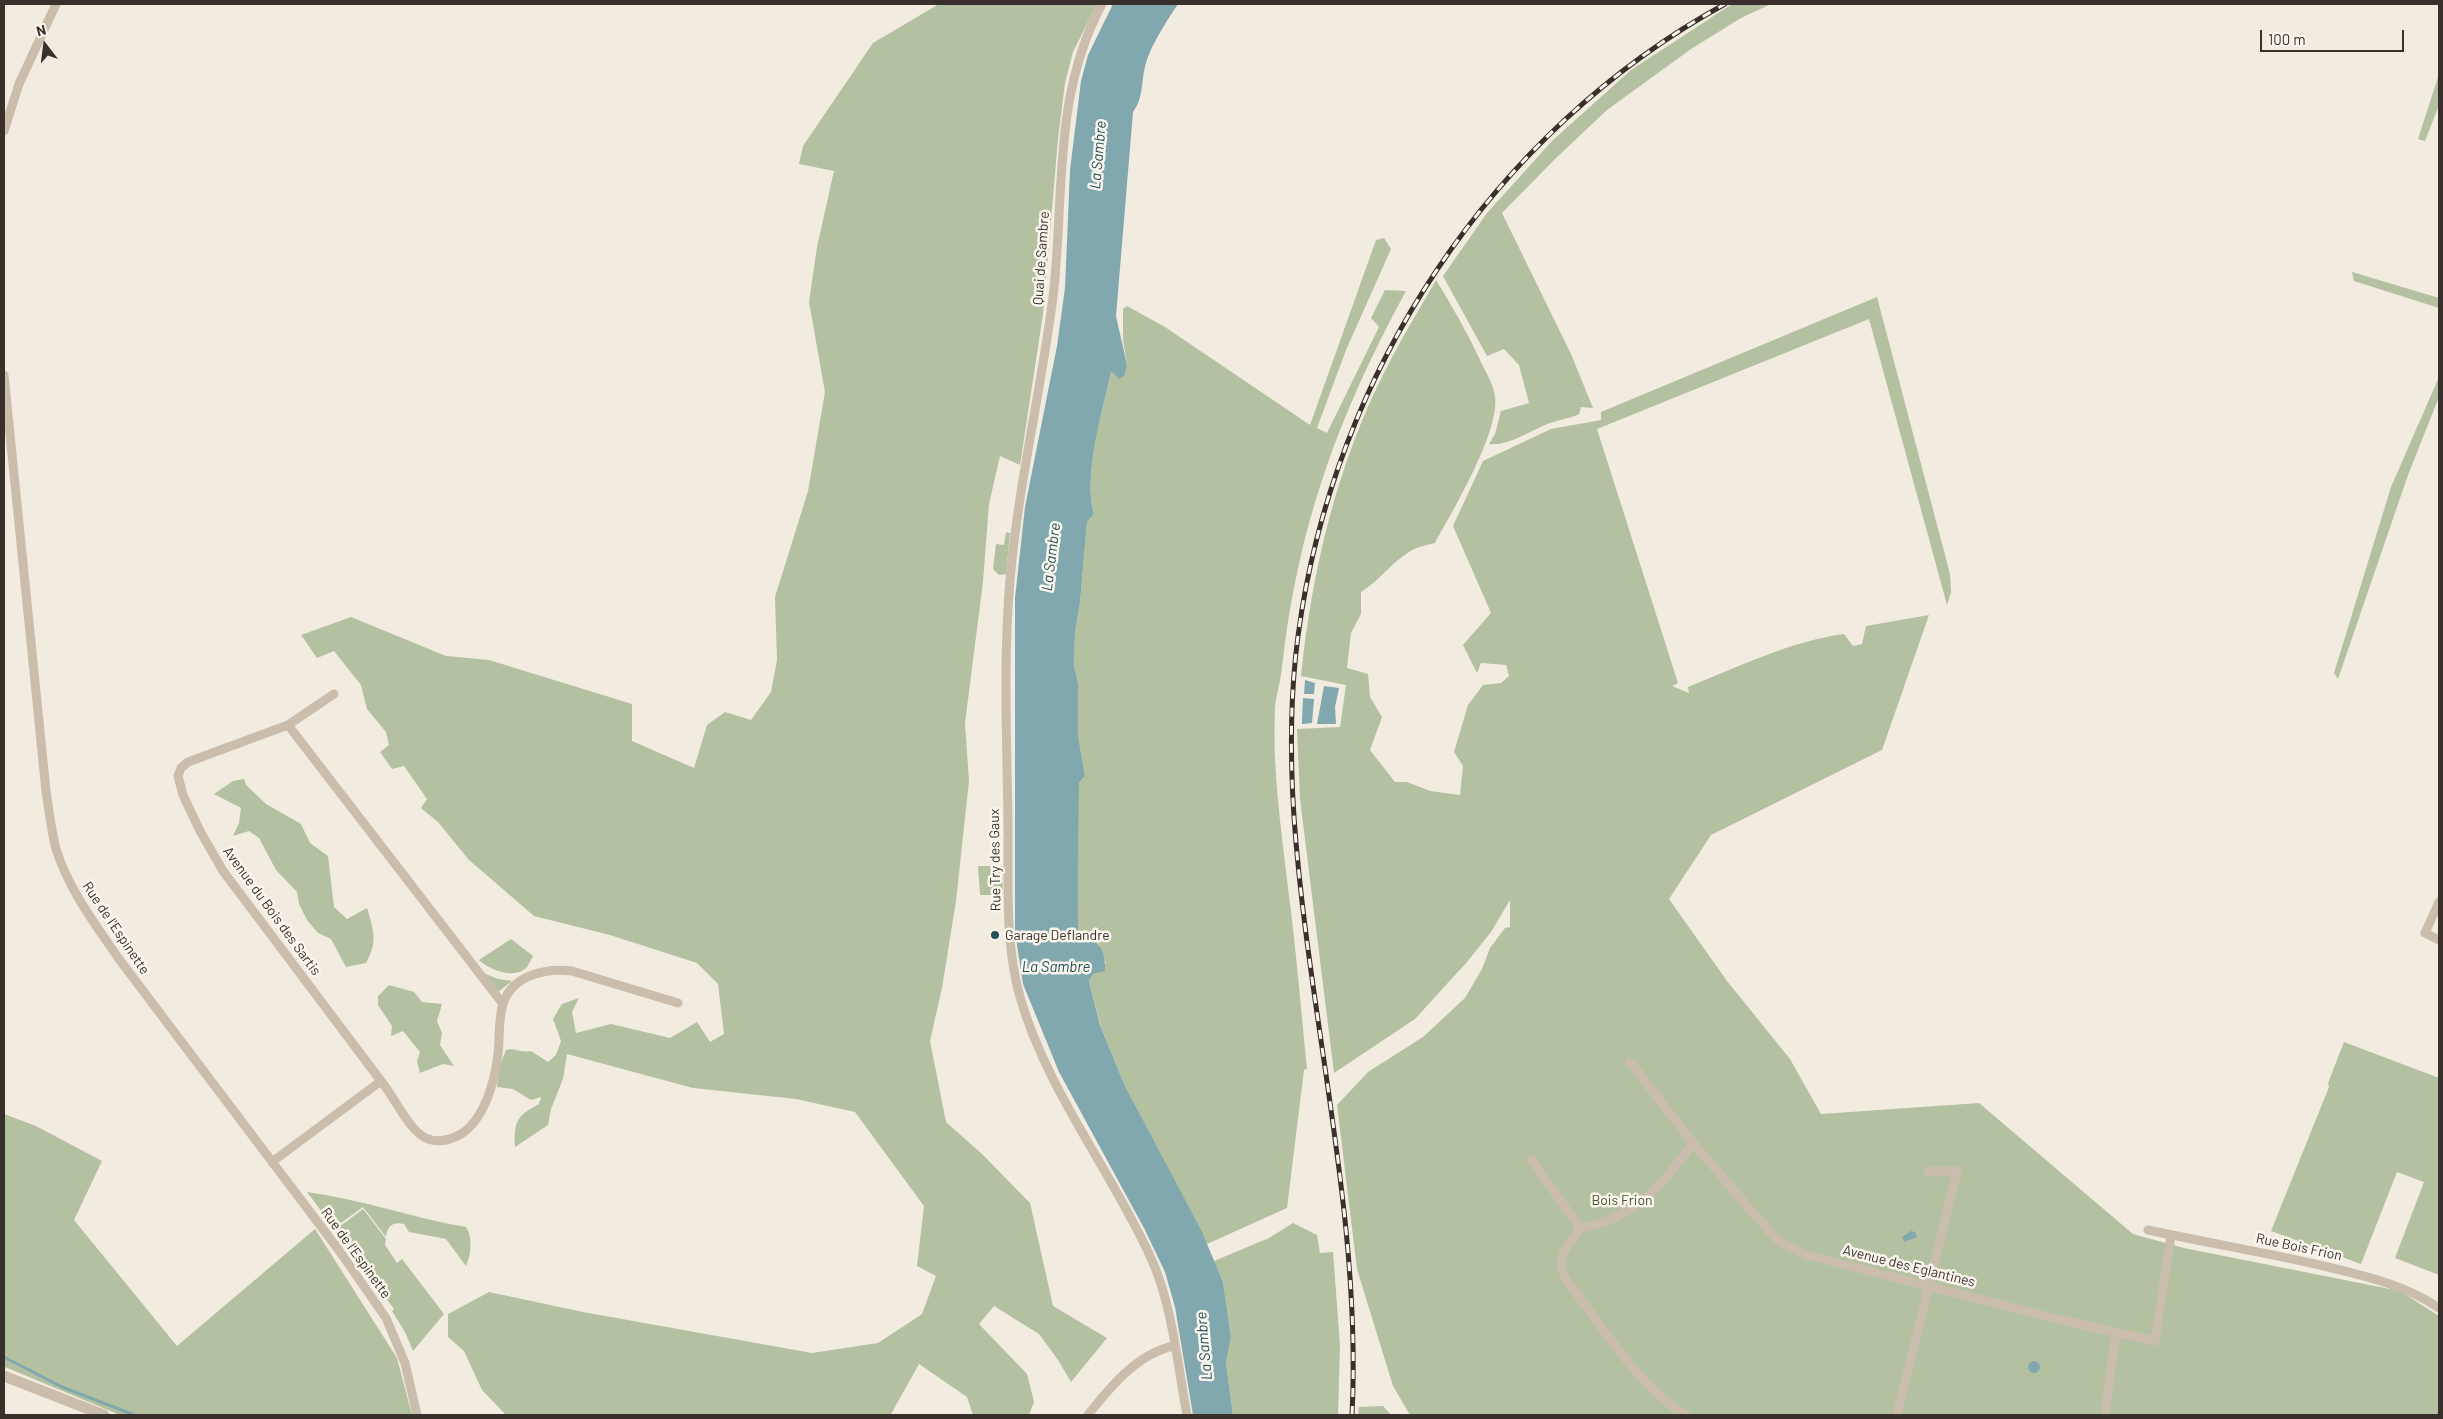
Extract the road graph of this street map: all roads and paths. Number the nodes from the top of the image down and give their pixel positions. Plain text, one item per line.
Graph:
1 (56, 4) edge
2 (1102, 4) edge
3 (4, 131) edge
4 (4, 374) edge
5 (1016, 518) joint
6 (334, 694) dead end
7 (288, 725) junction
8 (2439, 902) edge
9 (2439, 940) edge
10 (678, 1003) dead end
11 (503, 1004) junction
12 (1630, 1062) dead end
13 (381, 1081) junction
14 (1693, 1143) junction
15 (1531, 1160) dead end
16 (272, 1162) junction
17 (1928, 1171) dead end
18 (1580, 1228) junction
19 (2148, 1230) dead end
20 (2171, 1235) junction
21 (1929, 1286) junction
22 (2439, 1308) edge
23 (2116, 1332) junction
24 (1174, 1346) junction
25 (4, 1376) edge
26 (104, 1415) edge
27 (417, 1415) edge
28 (1088, 1415) edge
29 (1187, 1415) edge
30 (1687, 1415) edge
31 (1897, 1415) edge
32 (2105, 1415) edge

1 - 3 street
2 - 5 street, Quai de Sambre
4 - 16 street, Rue de l'Espinette
5 - 24 street, Rue Try des Gaux
6 - 7 street, Avenue du Bois des Sartis
7 - 11 street
7 - 13 street, Avenue du Bois des Sartis
8 - 9 street
10 - 11 street
11 - 13 street, Avenue du Bois des Sartis
12 - 14 street, Avenue des Eglantines
13 - 16 street
14 - 18 street
14 - 21 street, Avenue des Eglantines
15 - 18 street
16 - 27 street, Rue de l'Espinette
17 - 21 street
18 - 30 street
19 - 20 street, Rue Bois Frion
20 - 22 street, Rue Bois Frion
20 - 23 street, Avenue des Eglantines
21 - 23 street, Avenue des Eglantines
21 - 31 street
23 - 32 street
24 - 28 street
24 - 29 street, Rue Try des Gaux
25 - 26 street

